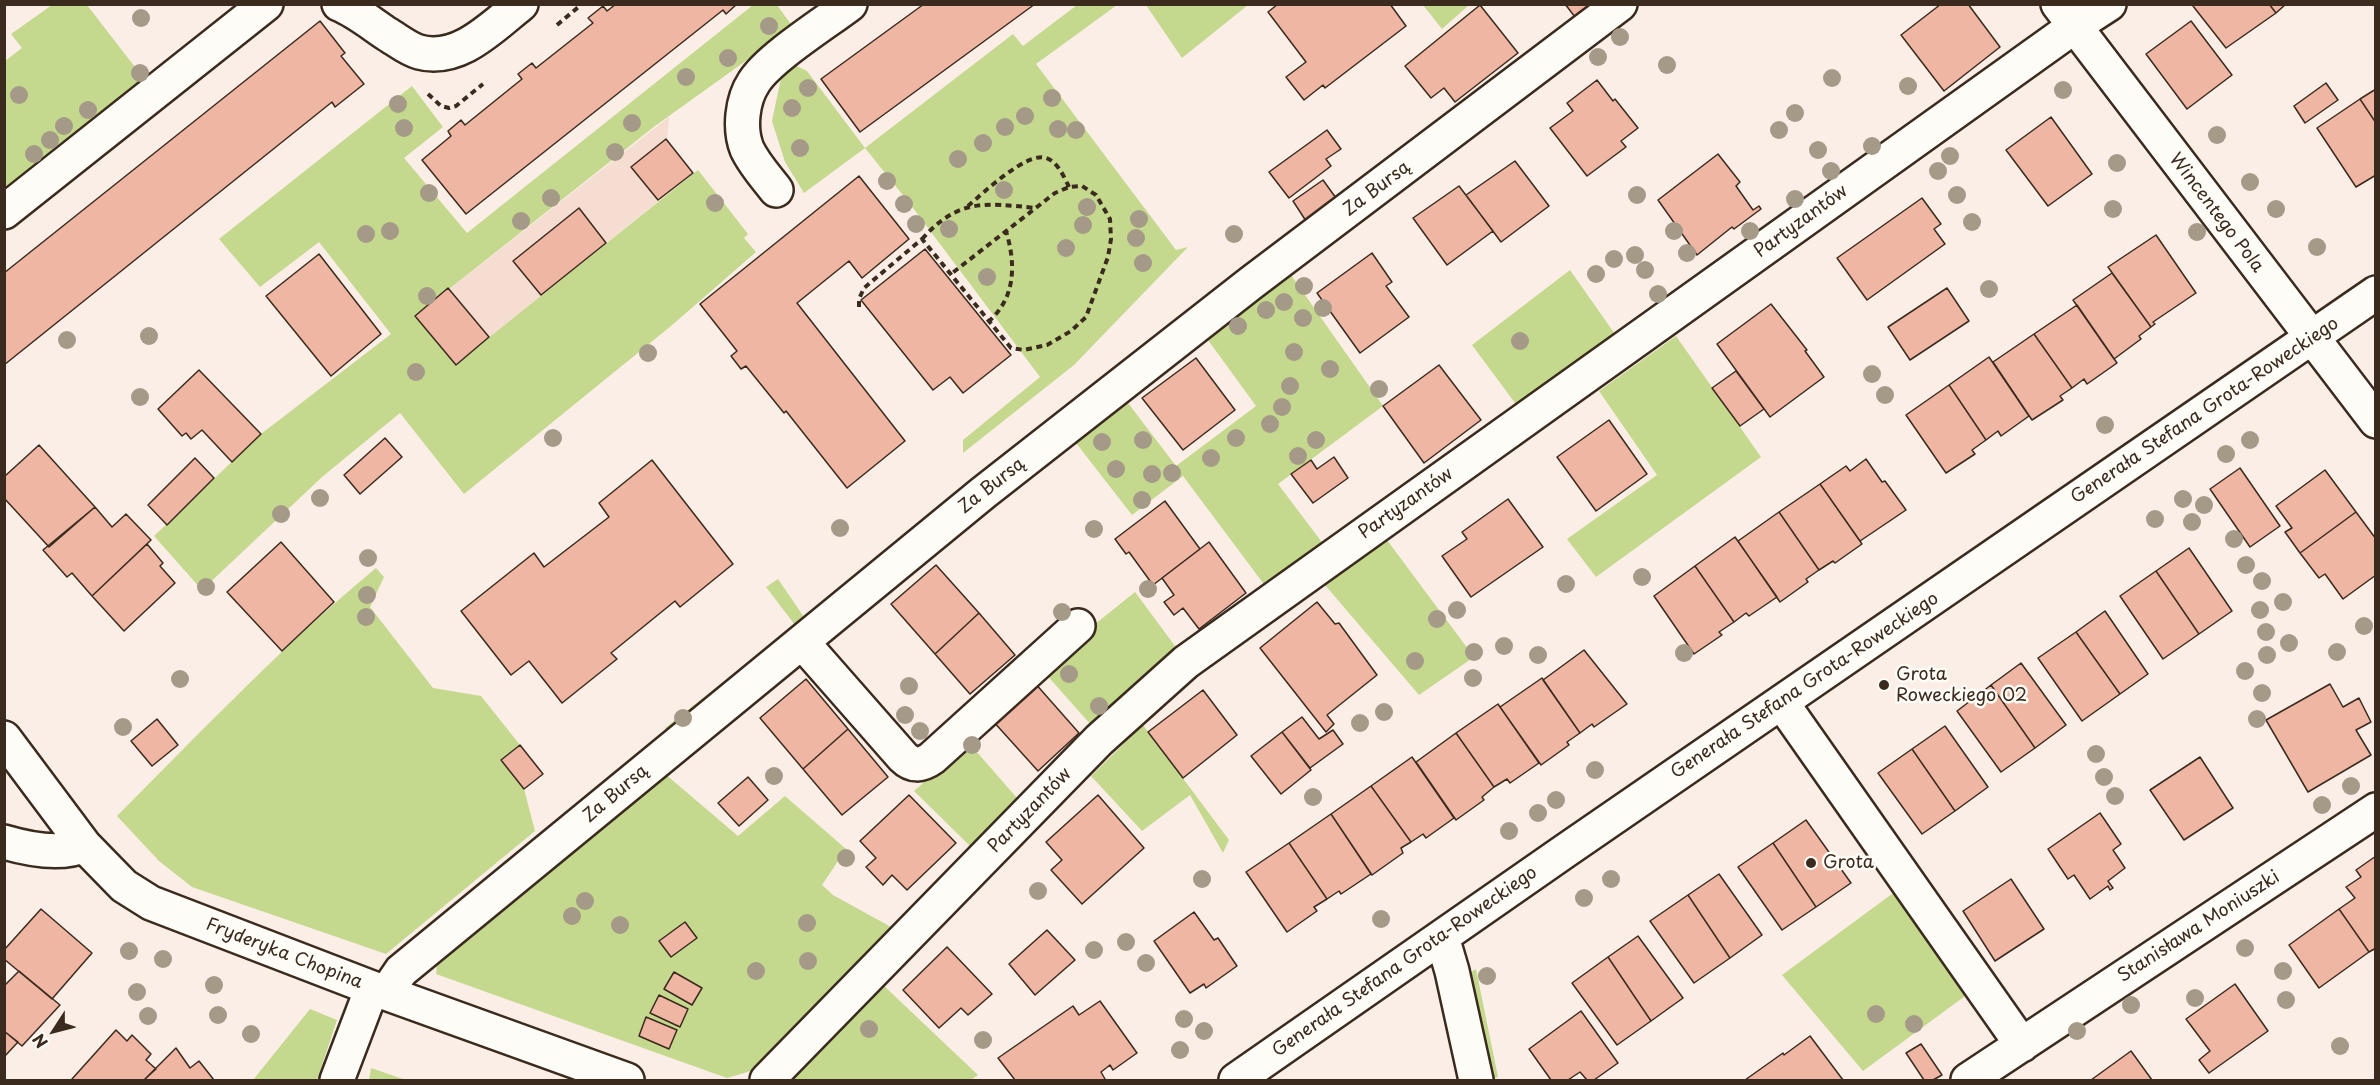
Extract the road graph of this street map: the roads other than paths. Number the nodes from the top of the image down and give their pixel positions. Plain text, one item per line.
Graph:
1 (339, 4) edge
2 (521, 4) edge
3 (850, 4) edge
4 (1620, 4) edge
5 (2109, 4) edge
6 (256, 7) edge
7 (2067, 15) edge
8 (776, 190) dead end
9 (4, 212) edge
10 (2376, 293) edge
11 (2311, 338) junction
12 (2376, 421) edge
13 (1078, 626) dead end
14 (802, 642) junction
15 (1782, 703) junction
16 (4, 738) edge
17 (2376, 810) edge
18 (4, 842) edge
19 (84, 845) junction
20 (1442, 937) junction
21 (379, 990) junction
22 (2022, 1045) junction
23 (337, 1080) edge
24 (627, 1080) edge
25 (767, 1080) edge
26 (1236, 1080) edge
27 (1476, 1080) edge
28 (1968, 1080) edge

1 - 2 street
3 - 8 street
4 - 14 street, Za Bursą
5 - 7 street, Partyzantów
6 - 9 street
7 - 11 street, Wincentego Pola
7 - 25 street, Partyzantów
10 - 11 street, Generała Stefana Grota-Roweckiego
11 - 12 street, Wincentego Pola
11 - 15 street, Generała Stefana Grota-Roweckiego
13 - 14 street
14 - 21 street, Za Bursą
15 - 20 street, Generała Stefana Grota-Roweckiego
15 - 22 street
16 - 19 street, Fryderyka Chopina
17 - 22 street, Stanisława Moniuszki
18 - 19 street
19 - 21 street, Fryderyka Chopina
20 - 26 street, Generała Stefana Grota-Roweckiego
20 - 27 street
21 - 23 street, Za Bursą
21 - 24 street, Fryderyka Chopina
22 - 28 street, Stanisława Moniuszki

